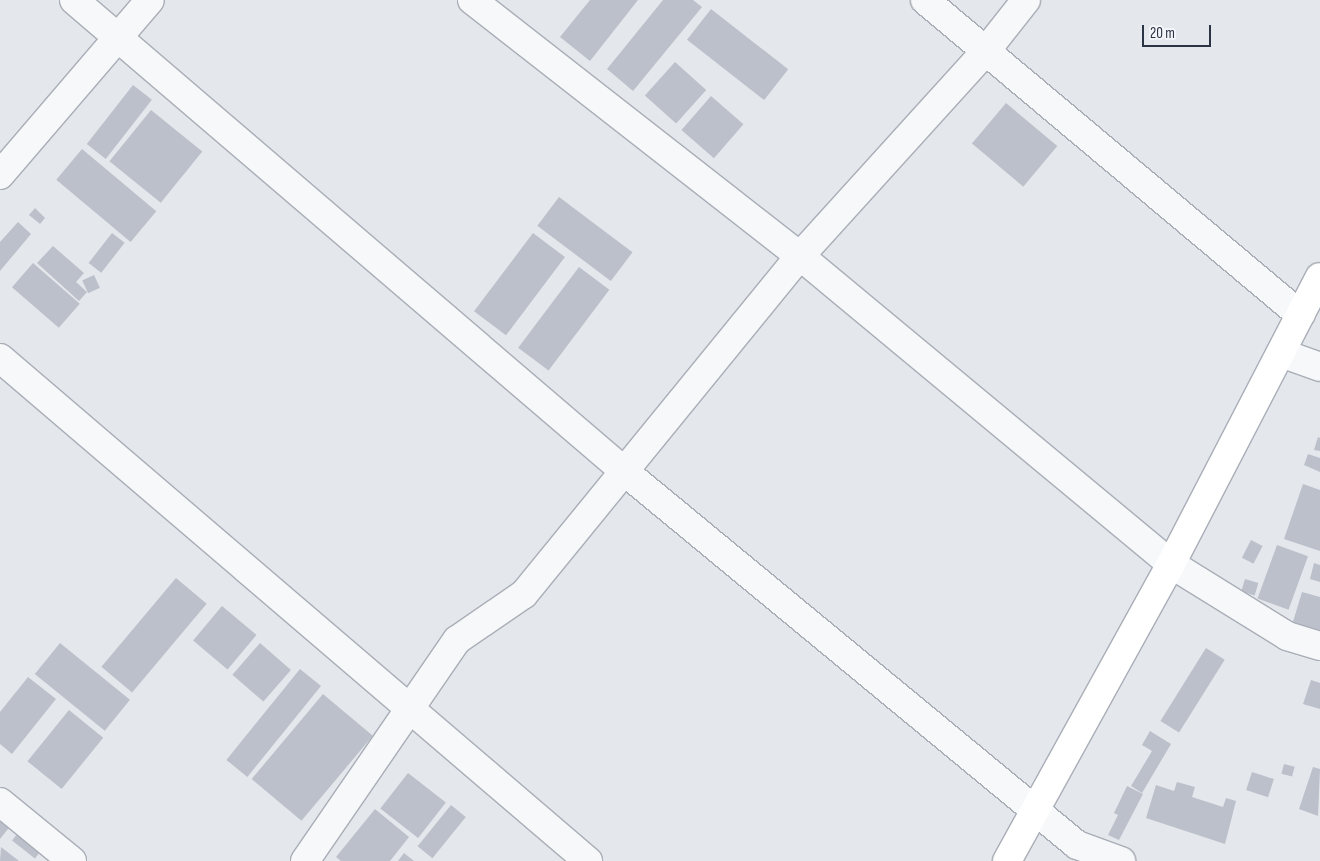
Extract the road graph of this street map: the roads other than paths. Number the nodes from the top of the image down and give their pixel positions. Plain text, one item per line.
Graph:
1 (74, 0) edge
2 (150, 0) edge
3 (472, 0) edge
4 (925, 0) edge
5 (1026, 0) edge
6 (119, 36) junction
7 (984, 52) junction
8 (0, 175) edge
9 (800, 256) junction
10 (1320, 277) edge
11 (1300, 315) junction
12 (1282, 353) junction
13 (0, 358) edge
14 (1320, 367) edge
15 (624, 471) junction
16 (1171, 564) junction
17 (1320, 646) edge
18 (410, 710) junction
19 (0, 802) edge
20 (1034, 810) junction
21 (1072, 853) edge
22 (72, 861) edge
23 (305, 861) edge
24 (588, 861) edge
25 (1007, 861) edge
26 (1121, 861) edge

1 - 6 street
2 - 6 street
3 - 9 street
4 - 7 street
5 - 7 street
6 - 8 street
6 - 15 street
7 - 9 street
7 - 11 street
9 - 15 street
9 - 16 street
10 - 11 main road
11 - 12 main road
12 - 14 street
12 - 16 main road
13 - 18 street
15 - 18 street
15 - 20 street
16 - 17 street
16 - 20 main road
18 - 23 street
18 - 24 street
19 - 22 street
20 - 21 street
20 - 25 main road
21 - 26 street

